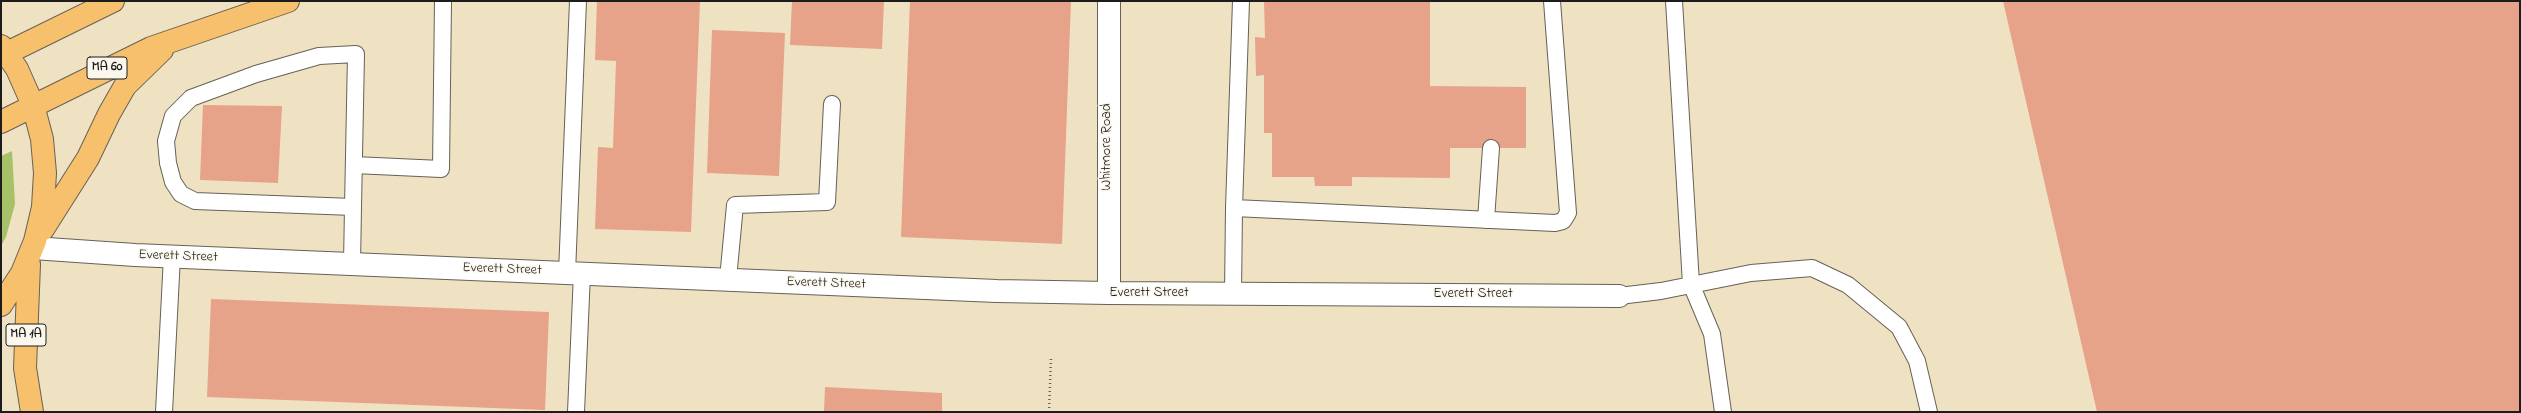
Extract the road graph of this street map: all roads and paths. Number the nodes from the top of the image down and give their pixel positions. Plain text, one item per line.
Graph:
1 (113, 1) edge
2 (288, 1) edge
3 (443, 1) edge
4 (578, 1) edge
5 (1109, 1) edge
6 (1241, 1) edge
7 (1552, 1) edge
8 (1674, 1) edge
9 (183, 36) junction
10 (3, 52) edge
11 (832, 104) dead end
12 (33, 105) junction
13 (1, 122) edge
14 (1491, 148) dead end
15 (354, 165) junction
16 (353, 207) junction
17 (1234, 208) junction
18 (1486, 220) junction
19 (32, 249) junction
20 (172, 256) junction
21 (352, 264) junction
22 (575, 273) junction
23 (728, 279) junction
24 (1691, 284) junction
25 (1109, 294) junction
26 (1233, 294) junction
27 (1619, 296) joint
28 (1, 305) edge
29 (1051, 358) dead end
30 (32, 412) edge
31 (164, 412) edge
32 (576, 412) edge
33 (1049, 412) edge
34 (1723, 412) edge
35 (1929, 412) edge

1 - 10 highway
2 - 9 highway, MA 60
3 - 15 lane
4 - 22 lane
5 - 25 street, Whitmore Road
6 - 17 lane
7 - 18 lane
8 - 24 lane
9 - 12 highway, MA 60
9 - 19 highway
10 - 12 highway, MA 1A
11 - 23 lane
12 - 13 highway, MA 60
12 - 19 highway, MA 1A
14 - 18 lane
15 - 16 lane
15 - 16 lane
16 - 21 lane
17 - 18 lane
17 - 26 lane
19 - 20 street, Everett Street
19 - 28 highway
19 - 30 highway, MA 1A
20 - 21 street, Everett Street
20 - 31 lane
21 - 22 street, Everett Street
22 - 23 street, Everett Street
22 - 32 lane
23 - 25 street, Everett Street
24 - 27 lane
24 - 34 lane
24 - 35 lane
25 - 26 street, Everett Street
26 - 27 street, Everett Street
29 - 33 path

